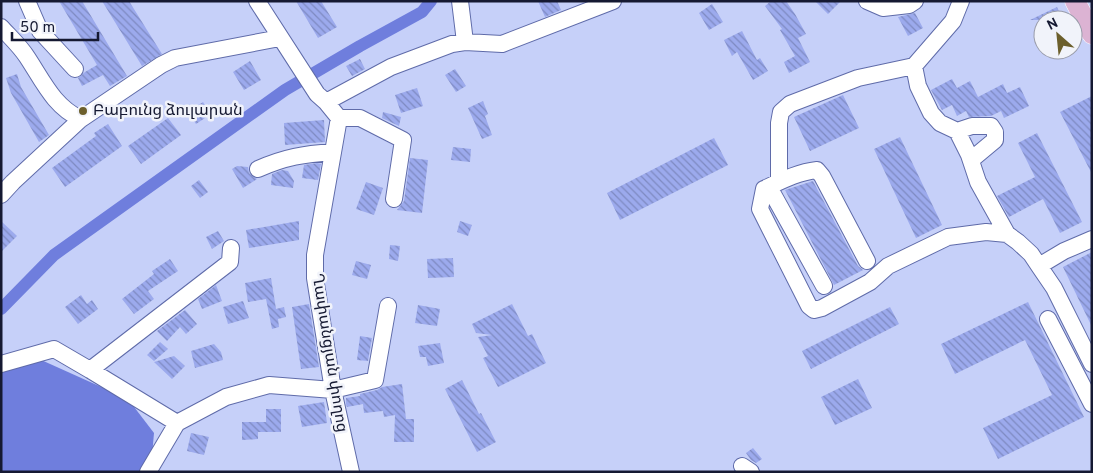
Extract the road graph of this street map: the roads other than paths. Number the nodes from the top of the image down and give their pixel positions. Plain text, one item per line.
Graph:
1 (27, 1) edge
2 (257, 1) edge
3 (460, 1) edge
4 (613, 1) edge
5 (867, 1) edge
6 (916, 1) edge
7 (961, 1) edge
8 (1075, 1) edge
9 (1, 27) edge
10 (40, 31) junction
11 (1092, 34) edge
12 (280, 38) junction
13 (464, 42) junction
14 (26, 55) junction
15 (914, 66) junction
16 (75, 69) dead end
17 (322, 98) junction
18 (338, 118) junction
19 (81, 119) junction
20 (957, 131) junction
21 (333, 152) junction
22 (971, 160) junction
23 (258, 169) dead end
24 (7, 181) edge
25 (774, 184) junction
26 (1, 195) edge
27 (394, 199) dead end
28 (1007, 234) junction
29 (1092, 239) edge
30 (231, 248) dead end
31 (867, 261) dead end
32 (1040, 266) junction
33 (824, 286) dead end
34 (388, 306) dead end
35 (1048, 319) dead end
36 (1, 364) edge
37 (1092, 364) edge
38 (90, 370) junction
39 (333, 390) junction
40 (1092, 404) edge
41 (177, 423) junction
42 (148, 472) edge
43 (351, 472) edge

1 - 10 street
2 - 12 street
3 - 13 street
4 - 13 street
5 - 6 street
7 - 15 street
8 - 11 main road
9 - 14 street
10 - 14 street
10 - 16 street
12 - 17 street
12 - 19 street
13 - 17 street
14 - 19 street
15 - 20 street
15 - 25 street
17 - 18 street
18 - 21 street, Ղափանցյան փողոց
18 - 27 street
19 - 24 street
20 - 22 street
20 - 22 street
21 - 23 street
21 - 39 street, Ղափանցյան փողոց
22 - 28 street
24 - 26 street
25 - 28 street
25 - 31 street
25 - 33 street
28 - 32 street
29 - 32 street
30 - 38 street
32 - 37 street
34 - 39 street
35 - 40 street
36 - 38 street
38 - 41 street
39 - 41 street
39 - 43 street, Ղափանցյան փողոց
41 - 42 street

